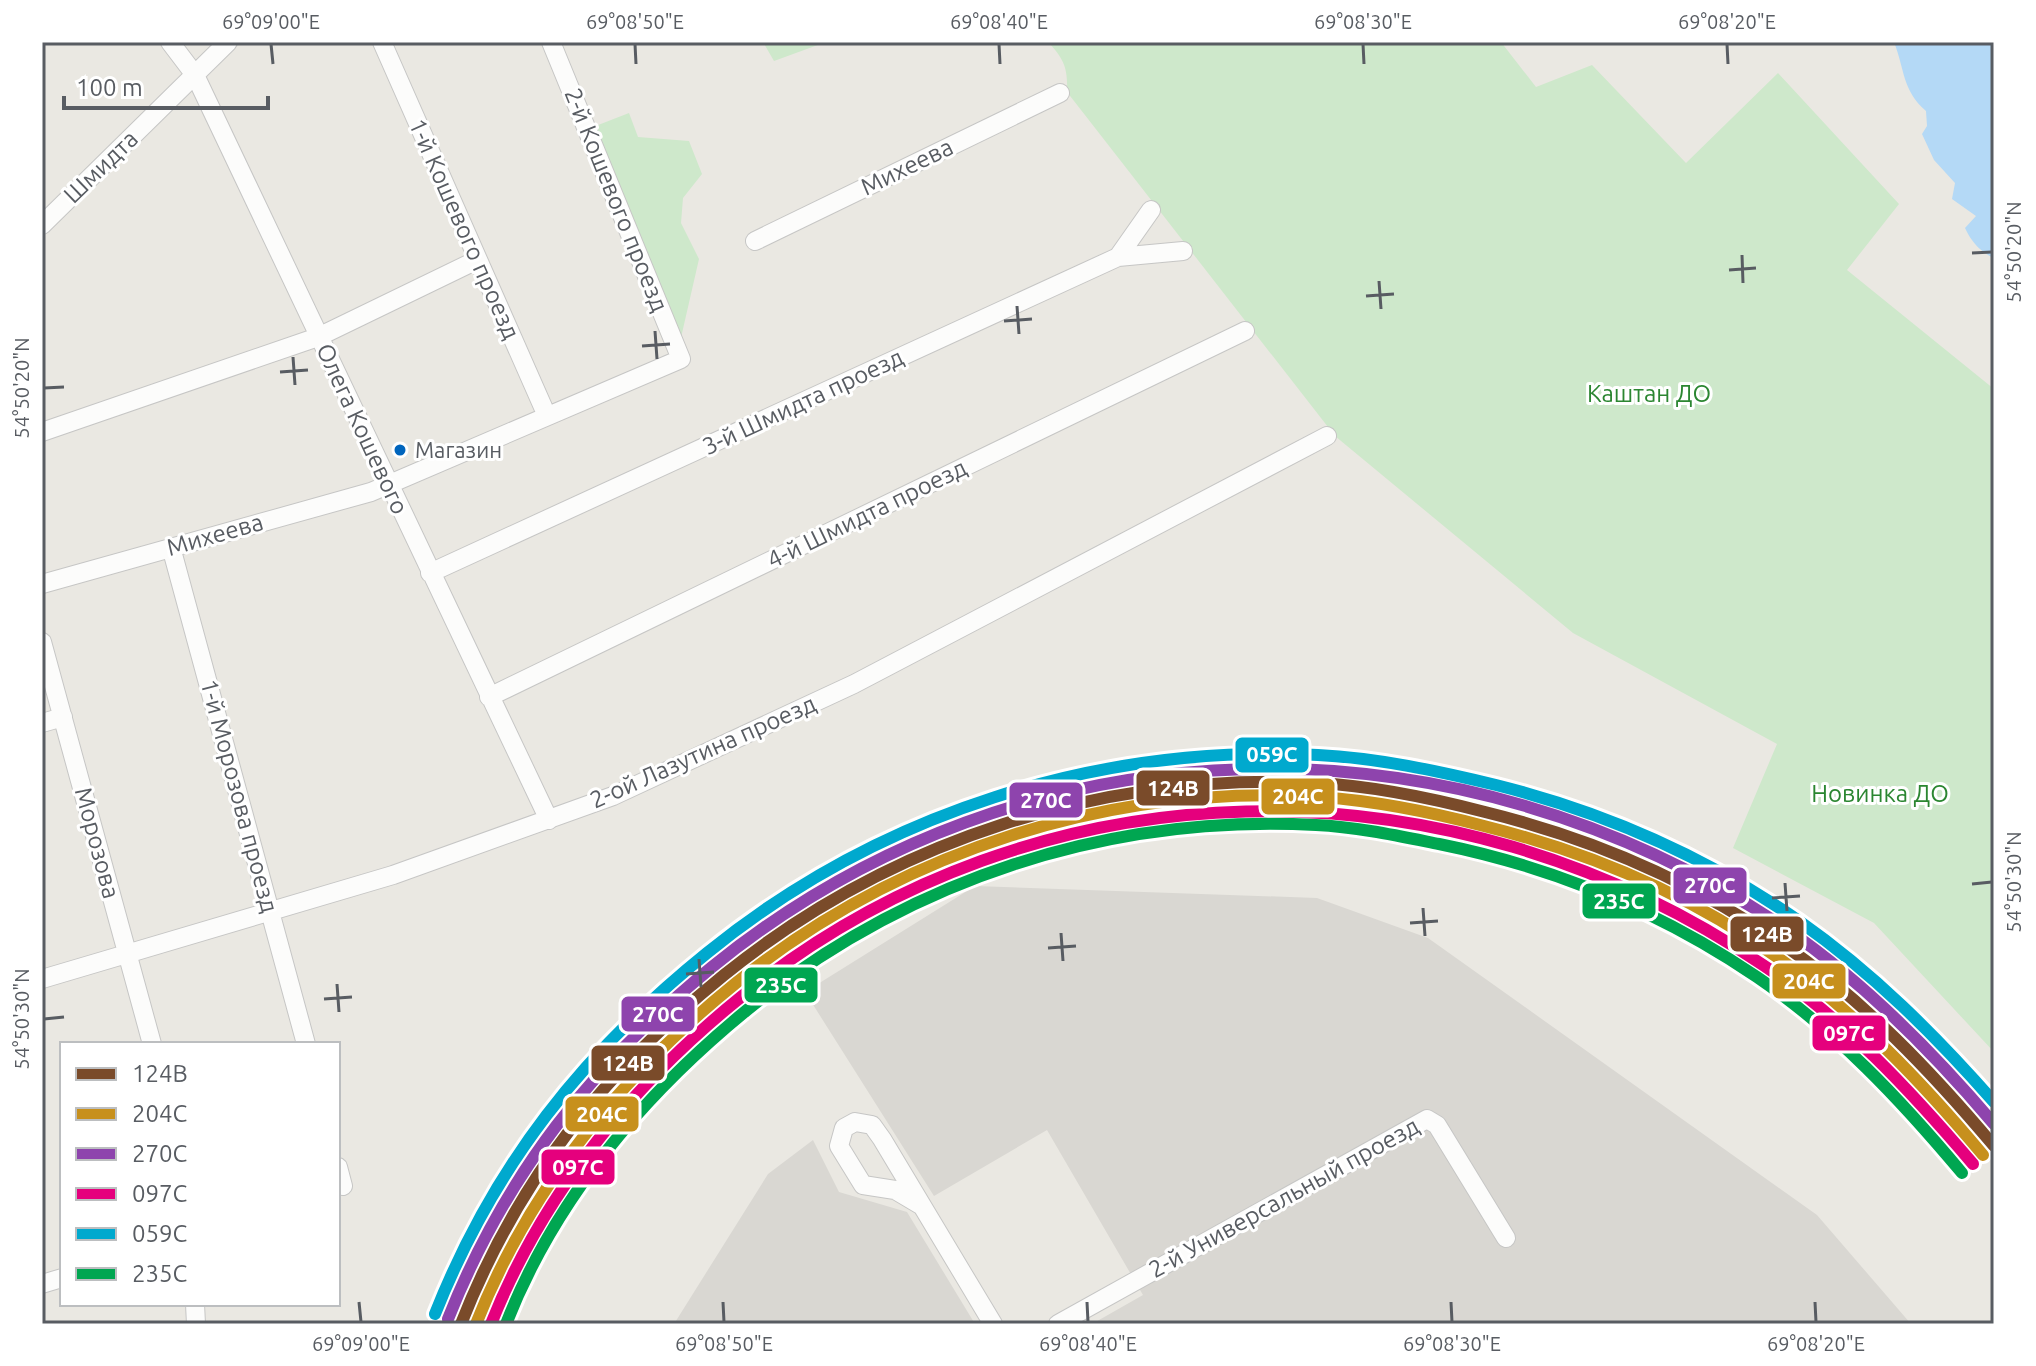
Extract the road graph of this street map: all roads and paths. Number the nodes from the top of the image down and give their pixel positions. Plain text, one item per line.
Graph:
1 (170, 42) edge
2 (228, 42) edge
3 (382, 42) edge
4 (551, 42) edge
5 (195, 75) junction
6 (1060, 93) dead end
7 (1151, 210) dead end
8 (42, 225) edge
9 (755, 241) dead end
10 (1183, 251) dead end
11 (1118, 257) junction
12 (477, 260) junction
13 (1245, 331) dead end
14 (318, 337) junction
15 (681, 359) joint
16 (547, 416) junction
17 (42, 432) edge
18 (1327, 436) dead end
19 (388, 485) junction
20 (171, 547) junction
21 (430, 573) junction
22 (42, 584) edge
23 (42, 642) edge
24 (489, 697) junction
25 (63, 717) junction
26 (42, 723) edge
27 (549, 820) junction
28 (270, 912) junction
29 (127, 954) junction
30 (42, 979) edge
31 (151, 1042) edge
32 (305, 1042) edge
33 (340, 1175) edge
34 (343, 1186) dead end
35 (922, 1206) junction
36 (1506, 1238) dead end
37 (993, 1324) edge
38 (1058, 1324) edge

1 - 5 street, Олега Кошевого
2 - 5 street, Шмидта
3 - 12 street, 1-й Кошевого проезд
4 - 15 street, 2-й Кошевого проезд
5 - 8 street, Шмидта
5 - 14 street, Олега Кошевого
6 - 9 street, Михеева
7 - 11 street
10 - 11 street, 3-й Шмидта проезд
11 - 21 street, 3-й Шмидта проезд
12 - 14 street
12 - 16 street, 1-й Кошевого проезд
13 - 24 street, 4-й Шмидта проезд
14 - 17 street
14 - 19 street, Олега Кошевого
15 - 16 street, Михеева
16 - 19 street, Михеева
18 - 27 street, 2-ой Лазутина проезд
19 - 20 street, Михеева
19 - 21 street, Олега Кошевого
20 - 22 street, Михеева
20 - 28 street, 1-й Морозова проезд
21 - 24 street, Олега Кошевого
23 - 25 street, Морозова
24 - 27 street, Олега Кошевого
25 - 26 street
25 - 29 street, Морозова
27 - 28 street, 2-ой Лазутина проезд
28 - 29 street, 2-ой Лазутина проезд
28 - 32 street, 1-й Морозова проезд
29 - 30 street, 2-ой Лазутина проезд
29 - 31 street, Морозова
33 - 34 street
35 - 35 street
35 - 37 street
36 - 38 street, 2-й Универсальный проезд

